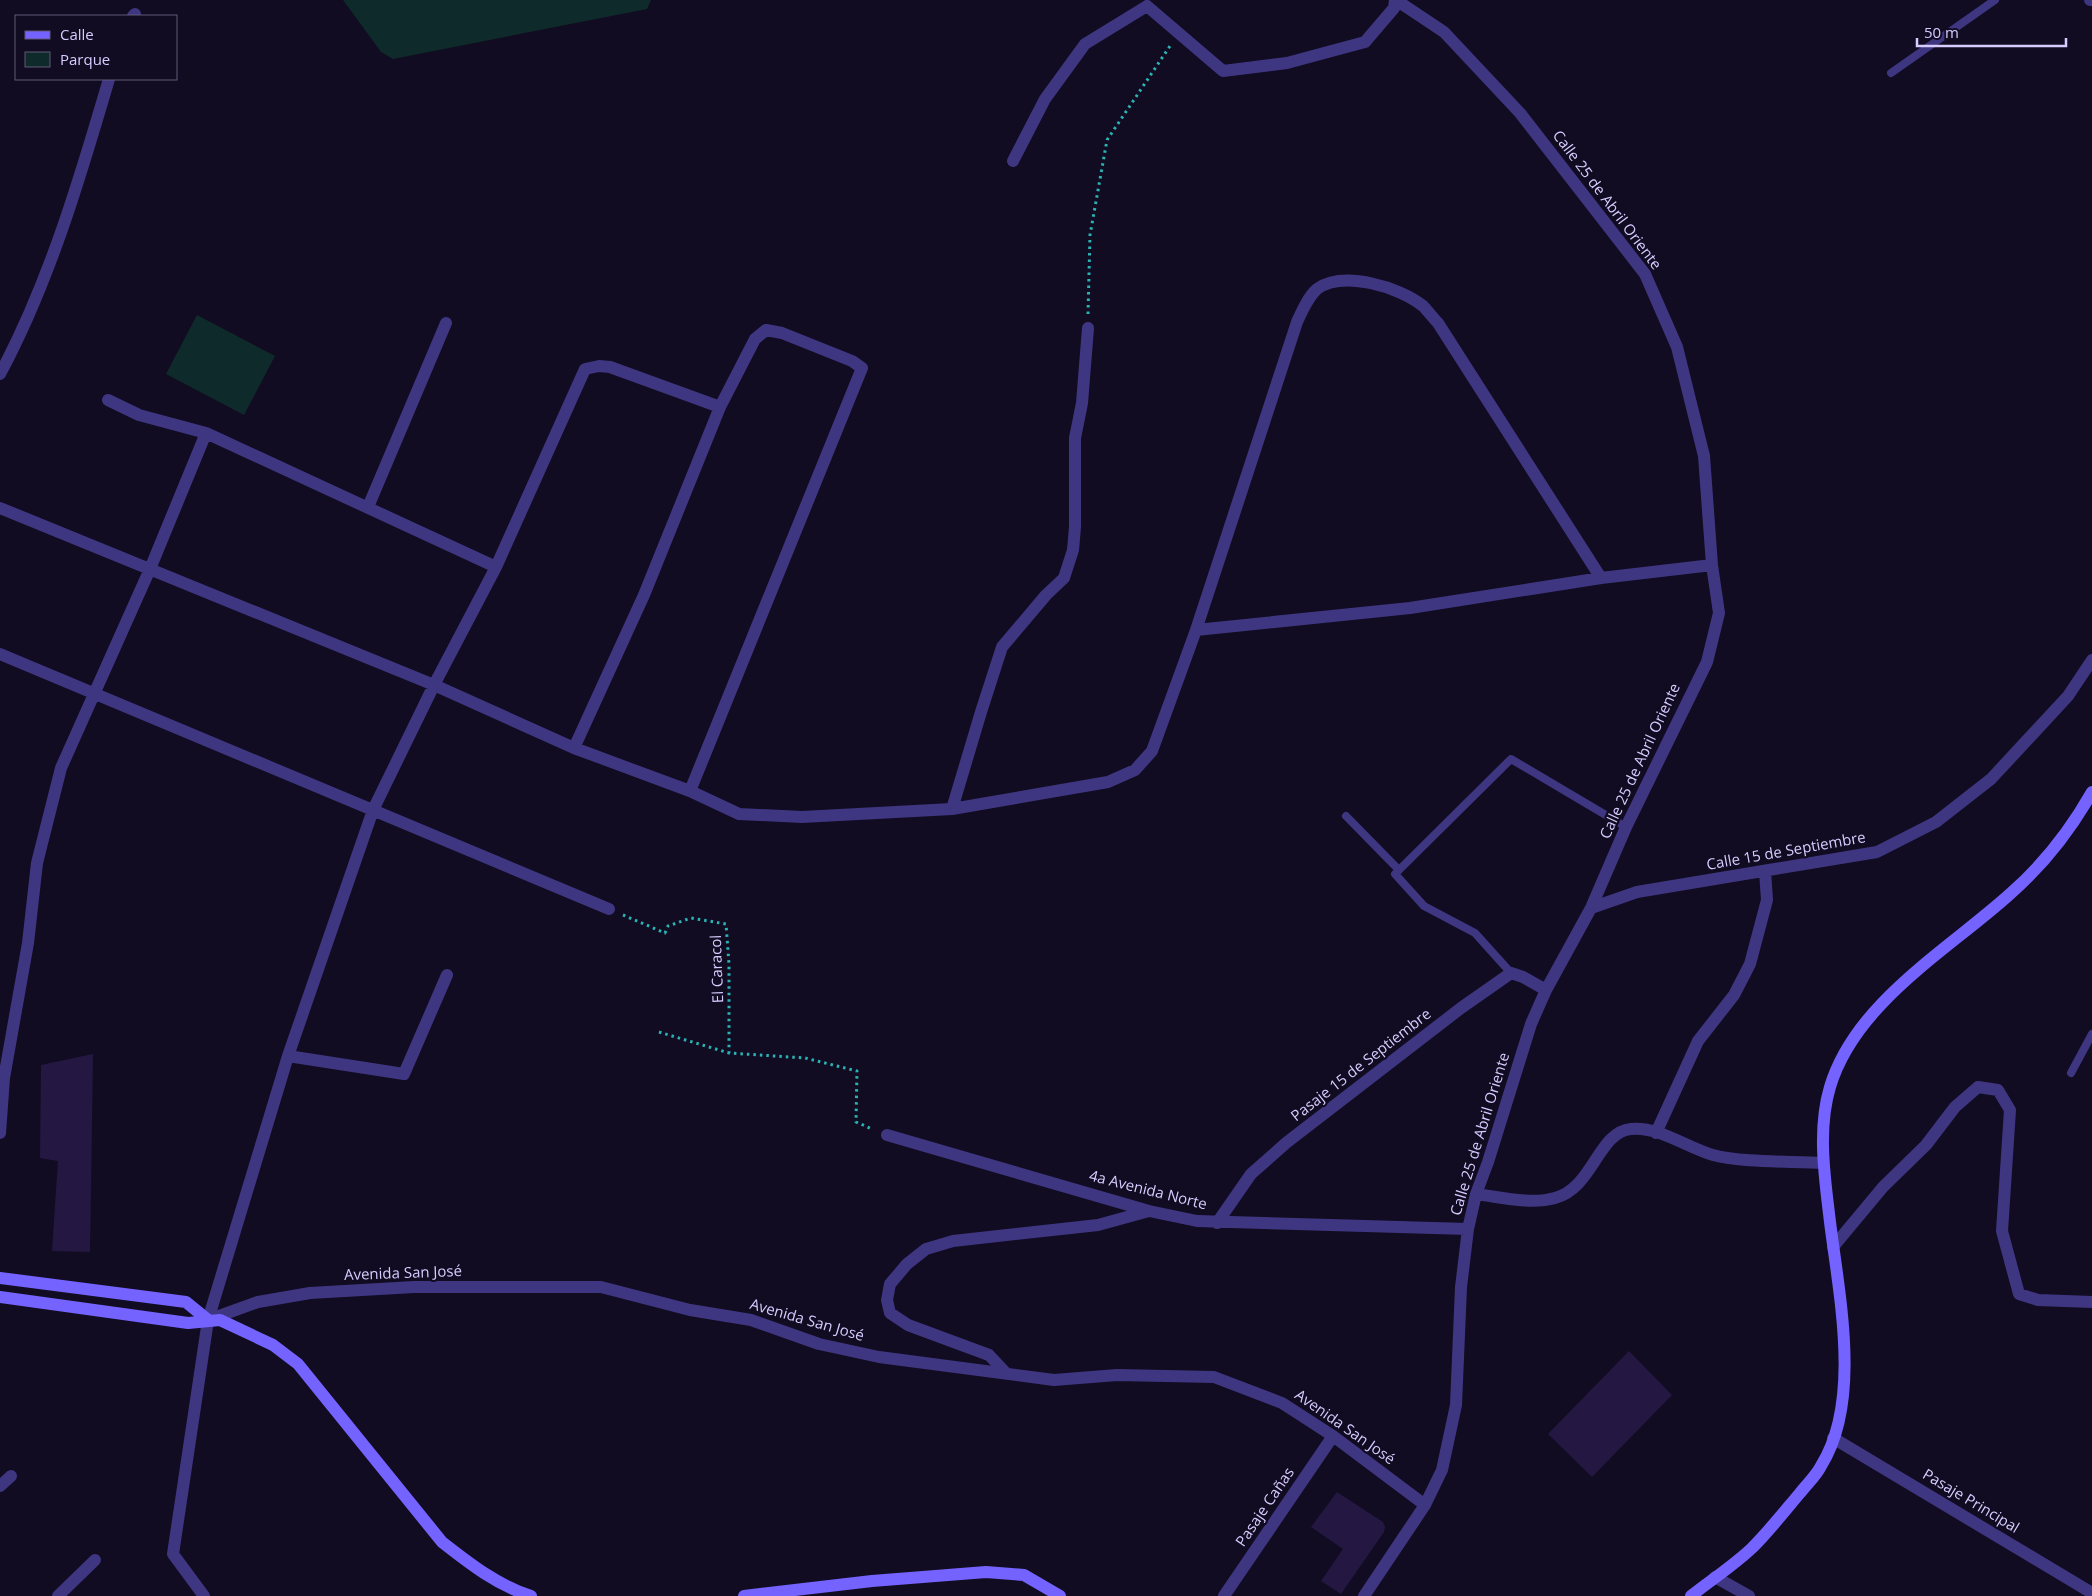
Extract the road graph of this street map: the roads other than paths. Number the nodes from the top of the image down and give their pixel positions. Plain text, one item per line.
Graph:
1 (1395, 0) edge
2 (1995, 0) edge
3 (1891, 73) dead end
4 (109, 80) edge
5 (1013, 161) dead end
6 (446, 323) dead end
7 (1088, 328) road end
8 (0, 374) edge
9 (108, 400) dead end
10 (720, 407) junction
11 (206, 433) junction
12 (368, 507) junction
13 (0, 508) edge
14 (1712, 565) junction
15 (496, 567) junction
16 (150, 569) junction
17 (1601, 578) junction
18 (1196, 630) junction
19 (0, 654) edge
20 (2092, 660) edge
21 (434, 686) junction
22 (95, 694) junction
23 (574, 748) junction
24 (690, 791) junction
25 (2092, 792) edge
26 (952, 809) junction
27 (373, 810) junction
28 (1346, 816) dead end
29 (1626, 827) junction
30 (1399, 870) junction
31 (1765, 871) junction
32 (1591, 908) junction
33 (609, 909) road end
34 (1511, 974) junction
35 (447, 975) dead end
36 (1546, 990) junction
37 (2092, 1034) edge
38 (288, 1056) junction
39 (2071, 1073) dead end
40 (0, 1133) edge
41 (1656, 1133) junction
42 (887, 1135) road end
43 (1823, 1163) junction
44 (1476, 1194) junction
45 (1149, 1211) junction
46 (1217, 1223) junction
47 (1468, 1229) junction
48 (1833, 1247) junction
49 (0, 1278) edge
50 (0, 1297) edge
51 (2092, 1302) edge
52 (208, 1320) junction
53 (1005, 1372) junction
54 (1333, 1436) junction
55 (1833, 1438) junction
56 (11, 1476) dead end
57 (0, 1486) edge
58 (1425, 1505) junction
59 (95, 1560) dead end
60 (1715, 1577) junction
61 (2092, 1593) edge
62 (58, 1596) edge
63 (204, 1596) edge
64 (531, 1596) edge
65 (744, 1596) edge
66 (1060, 1596) edge
67 (1224, 1596) edge
68 (1364, 1596) edge
69 (1691, 1596) edge
70 (1749, 1596) edge

1 - 5 street
1 - 14 street, Calle 25 de Abril Oriente
2 - 3 lane
4 - 8 street
6 - 12 street
7 - 26 street
9 - 11 street
10 - 15 street
10 - 23 street
10 - 24 street
11 - 12 street
11 - 16 street
12 - 15 street
13 - 16 street
14 - 17 street
14 - 29 street, Calle 25 de Abril Oriente
15 - 21 street
16 - 21 street
16 - 22 street
17 - 18 street
17 - 18 street
18 - 26 street
19 - 22 street
20 - 31 street, Calle 15 de Septiembre
21 - 23 street
21 - 27 street
22 - 27 street
22 - 40 street
23 - 24 street
24 - 26 street
25 - 43 main road
27 - 33 street
27 - 38 street
28 - 30 lane
29 - 30 lane
29 - 32 street, Calle 25 de Abril Oriente
30 - 34 lane
31 - 32 street, Calle 15 de Septiembre
31 - 41 street
32 - 36 street, Calle 25 de Abril Oriente
34 - 36 street
34 - 46 street, Pasaje 15 de Septiembre
35 - 38 street
36 - 44 street, Calle 25 de Abril Oriente
37 - 39 lane
38 - 52 street
41 - 43 street
41 - 44 street
42 - 45 street, 4a Avenida Norte
43 - 48 main road
44 - 47 street, Calle 25 de Abril Oriente
45 - 46 street, 4a Avenida Norte
45 - 53 street
46 - 47 street, 4a Avenida Norte
47 - 58 street, Calle 25 de Abril Oriente
48 - 51 street
48 - 55 main road
49 - 52 main road
50 - 52 main road
52 - 53 street, Avenida San José
52 - 63 street
52 - 64 main road
53 - 54 street, Avenida San José
54 - 58 street, Avenida San José
54 - 67 street, Pasaje Cañas
55 - 60 main road
55 - 61 street, Pasaje Principal
56 - 57 street
58 - 68 street, Calle 25 de Abril Oriente
59 - 62 street
60 - 69 main road
60 - 70 street
65 - 66 main road

